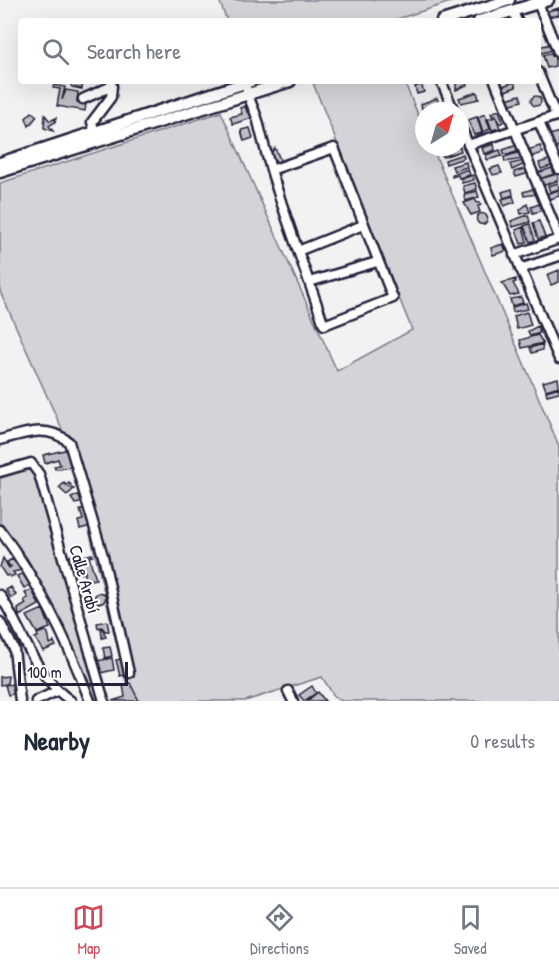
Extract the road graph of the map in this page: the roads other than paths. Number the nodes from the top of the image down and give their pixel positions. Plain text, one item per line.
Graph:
1 (508, 0) edge
2 (543, 2) edge
3 (515, 16) edge
4 (451, 18) edge
5 (559, 54) edge
6 (541, 79) edge
7 (110, 84) edge
8 (111, 84) edge
9 (241, 84) edge
10 (247, 84) edge
11 (281, 84) edge
12 (442, 84) edge
13 (496, 84) edge
14 (248, 95) junction
15 (93, 96) junction
16 (83, 99) dead end
17 (450, 102) edge
18 (557, 115) edge
19 (96, 117) junction
20 (538, 122) junction
21 (515, 129) junction
22 (94, 133) junction
23 (469, 145) edge
24 (469, 147) edge
25 (0, 163) edge
26 (559, 169) edge
27 (270, 170) junction
28 (0, 172) edge
29 (363, 225) junction
30 (559, 238) edge
31 (298, 251) junction
32 (514, 255) junction
33 (559, 256) edge
34 (377, 262) junction
35 (520, 268) junction
36 (309, 282) junction
37 (559, 359) edge
38 (0, 440) edge
39 (0, 471) edge
40 (0, 530) edge
41 (0, 595) edge
42 (0, 622) edge
43 (129, 673) dead end
44 (288, 691) dead end
45 (57, 692) junction
46 (20, 701) edge
47 (36, 701) edge
48 (71, 701) edge
49 (90, 701) edge
50 (104, 701) edge
51 (293, 701) edge

1 - 4 main road
2 - 3 main road
2 - 5 street
6 - 18 street
7 - 15 street
8 - 19 street
9 - 22 main road
10 - 14 street
11 - 14 main road
12 - 17 street
13 - 21 street
14 - 27 street
14 - 28 main road
15 - 16 street
15 - 19 street
18 - 20 street
19 - 22 street
20 - 21 street
20 - 26 street
21 - 23 street
21 - 30 street
22 - 25 main road
24 - 32 street
27 - 29 street
27 - 31 street
29 - 31 street
29 - 34 street
30 - 32 street
31 - 36 street
32 - 35 street
33 - 35 street
34 - 36 street
34 - 36 street
35 - 37 street
38 - 43 street
39 - 50 street, Calle Arabí
40 - 49 street
41 - 45 street
42 - 46 street
44 - 51 street
45 - 47 street
45 - 48 street

